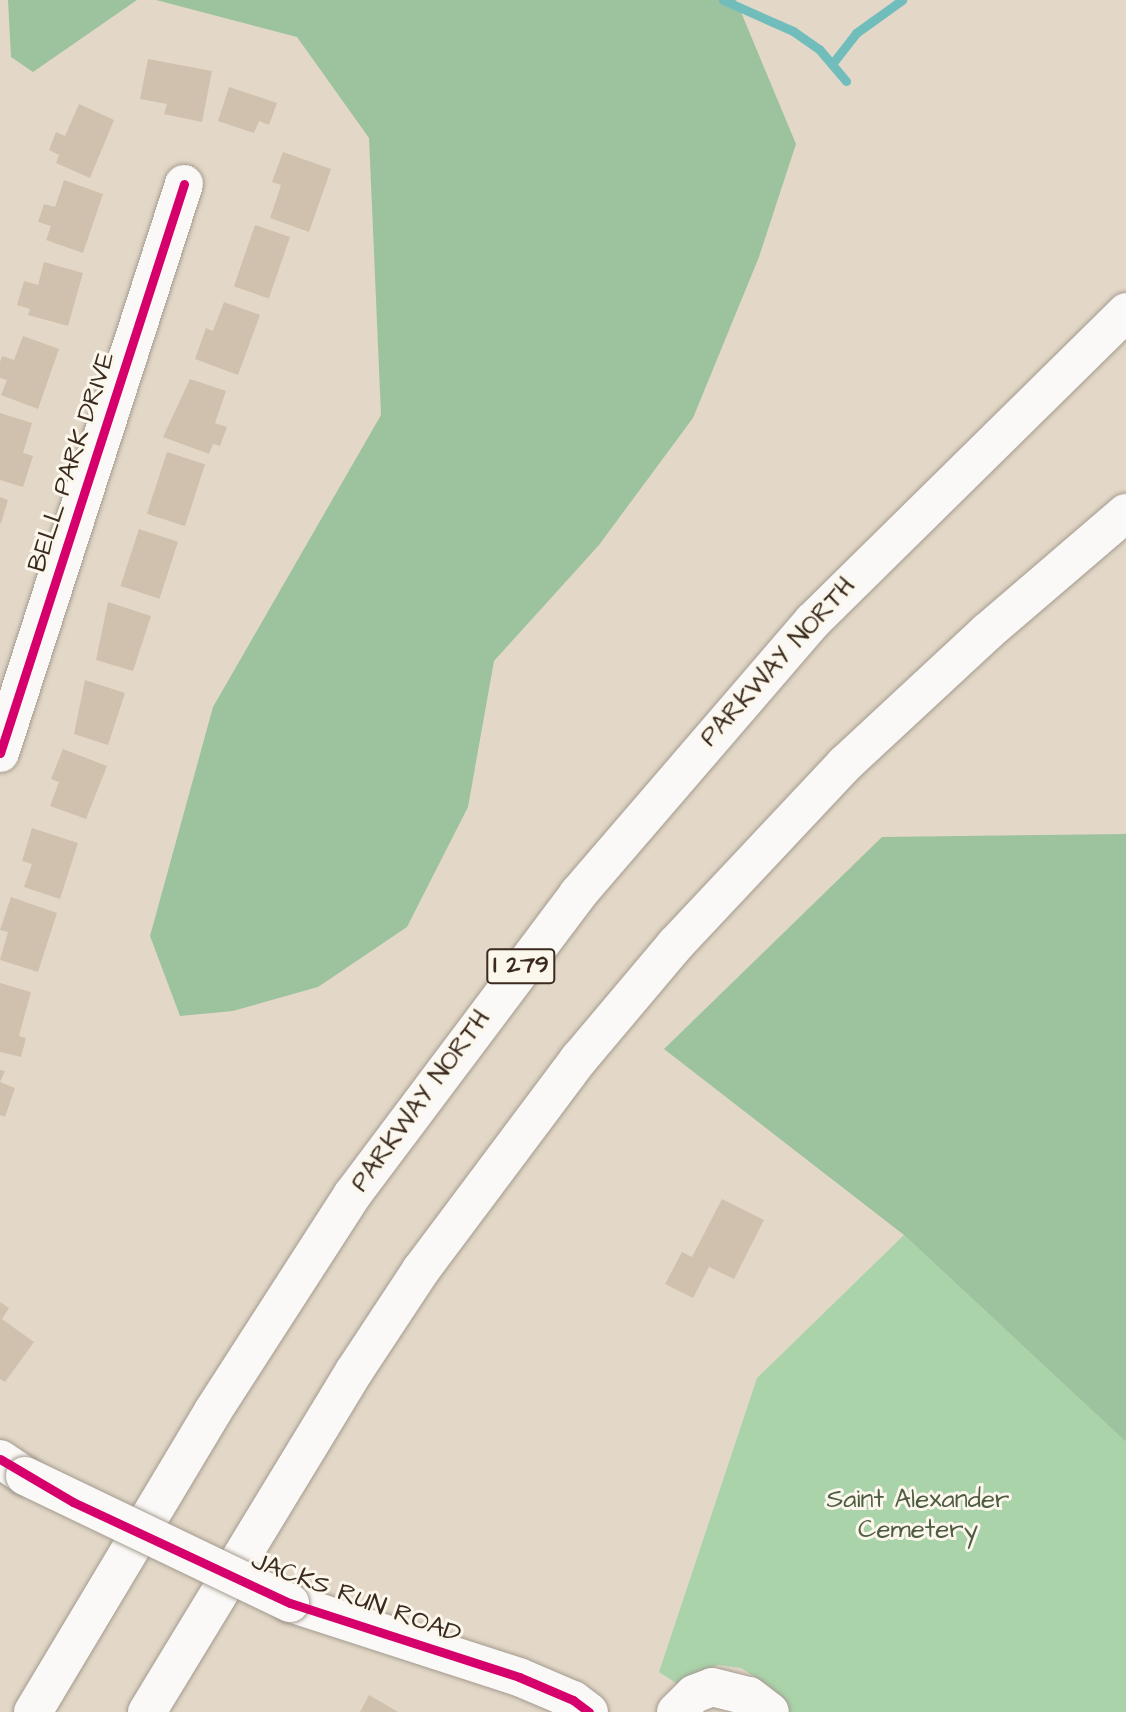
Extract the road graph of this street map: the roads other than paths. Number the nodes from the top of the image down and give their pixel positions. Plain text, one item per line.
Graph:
1 (184, 184) dead end
2 (1126, 312) edge
3 (1126, 513) edge
4 (0, 753) edge
5 (13, 1467) edge
6 (33, 1712) edge
7 (147, 1712) edge
8 (589, 1712) edge
9 (676, 1712) edge
10 (770, 1712) edge

1 - 4 main road, BELL PARK DRIVE
2 - 6 main road, PARKWAY NORTH / I 279
3 - 7 main road
5 - 8 main road, JACKS RUN ROAD, bridge
9 - 10 main road

